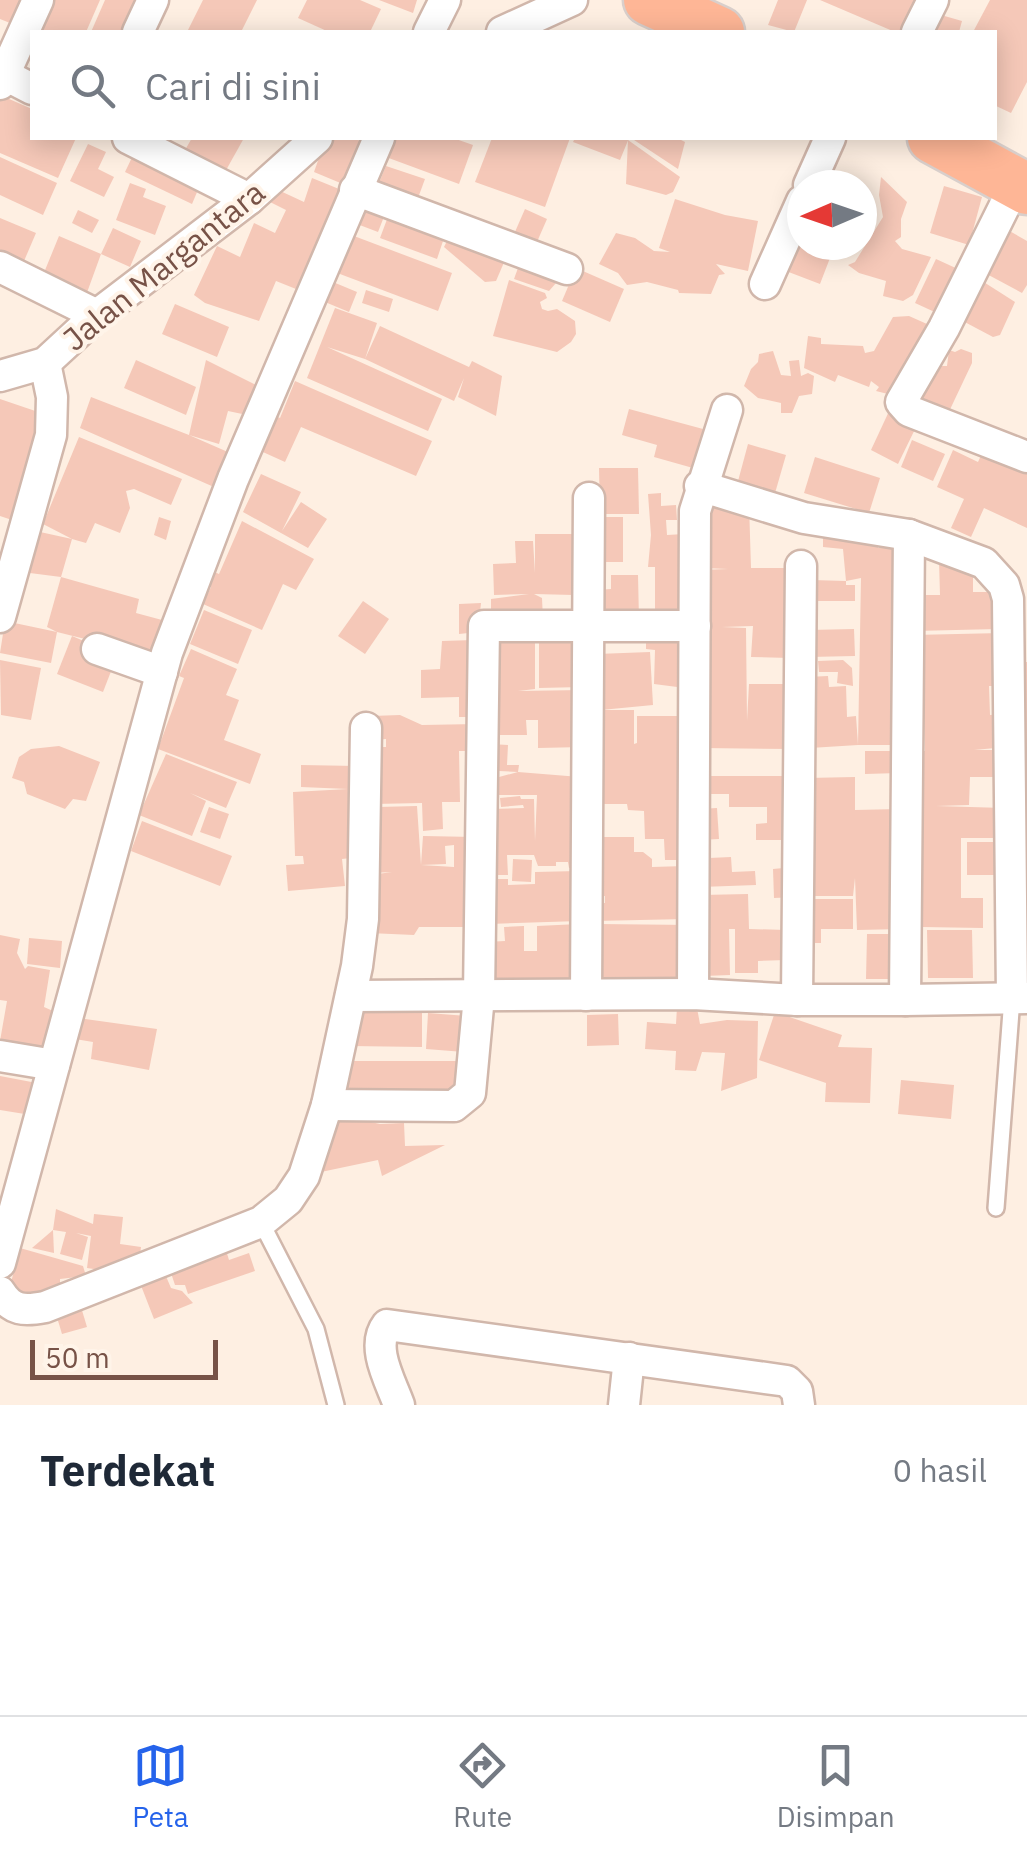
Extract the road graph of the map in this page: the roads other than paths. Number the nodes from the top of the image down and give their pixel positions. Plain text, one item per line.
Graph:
1 (38, 0) edge
2 (153, 0) edge
3 (445, 0) edge
4 (572, 0) edge
5 (649, 0) edge
6 (933, 0) edge
7 (139, 30) edge
8 (430, 30) edge
9 (506, 30) edge
10 (716, 30) edge
11 (919, 30) edge
12 (2, 80) edge
13 (30, 88) edge
14 (132, 140) edge
15 (315, 140) edge
16 (378, 140) edge
17 (829, 140) edge
18 (937, 140) edge
19 (816, 170) edge
20 (1022, 186) edge
21 (356, 190) junction
22 (250, 199) junction
23 (787, 235) edge
24 (0, 268) edge
25 (567, 268) dead end
26 (765, 284) dead end
27 (97, 315) junction
28 (45, 362) junction
29 (0, 376) edge
30 (727, 410) dead end
31 (1027, 457) edge
32 (700, 486) junction
33 (590, 498) dead end
34 (909, 535) junction
35 (802, 566) dead end
36 (0, 617) edge
37 (586, 625) junction
38 (695, 626) junction
39 (97, 649) dead end
40 (162, 672) junction
41 (366, 728) dead end
42 (693, 994) junction
43 (586, 995) junction
44 (351, 996) junction
45 (479, 996) junction
46 (1020, 998) edge
47 (797, 1000) junction
48 (905, 1000) junction
49 (0, 1056) edge
50 (54, 1066) junction
51 (326, 1106) junction
52 (996, 1208) dead end
53 (264, 1228) junction
54 (0, 1262) edge
55 (3, 1305) edge
56 (629, 1358) junction
57 (336, 1405) edge
58 (399, 1405) edge
59 (624, 1405) edge
60 (798, 1405) edge

1 - 12 street
2 - 7 street
3 - 8 street
4 - 9 street
5 - 10 highway
6 - 11 street
12 - 13 street
14 - 22 street
15 - 22 street, Jalan Margantara
16 - 21 street
17 - 19 street
18 - 20 highway
20 - 31 street
21 - 25 street
21 - 40 street
22 - 27 street, Jalan Margantara
23 - 26 street
24 - 27 street
27 - 28 street, Jalan Margantara
28 - 29 street, Jalan Margantara
28 - 36 street
30 - 32 street
32 - 34 street
32 - 38 street
33 - 37 street
34 - 46 street
34 - 48 street
35 - 47 street
37 - 38 street
37 - 43 street
37 - 45 street
38 - 42 street
39 - 40 street
40 - 50 street
41 - 44 street
42 - 43 street
42 - 47 street
43 - 45 street
44 - 45 street
44 - 51 street
45 - 51 street
46 - 48 street
46 - 52 lane
47 - 48 street
49 - 50 street
50 - 54 street
51 - 53 street
53 - 55 street
53 - 57 lane
56 - 58 street
56 - 59 street
56 - 60 street

